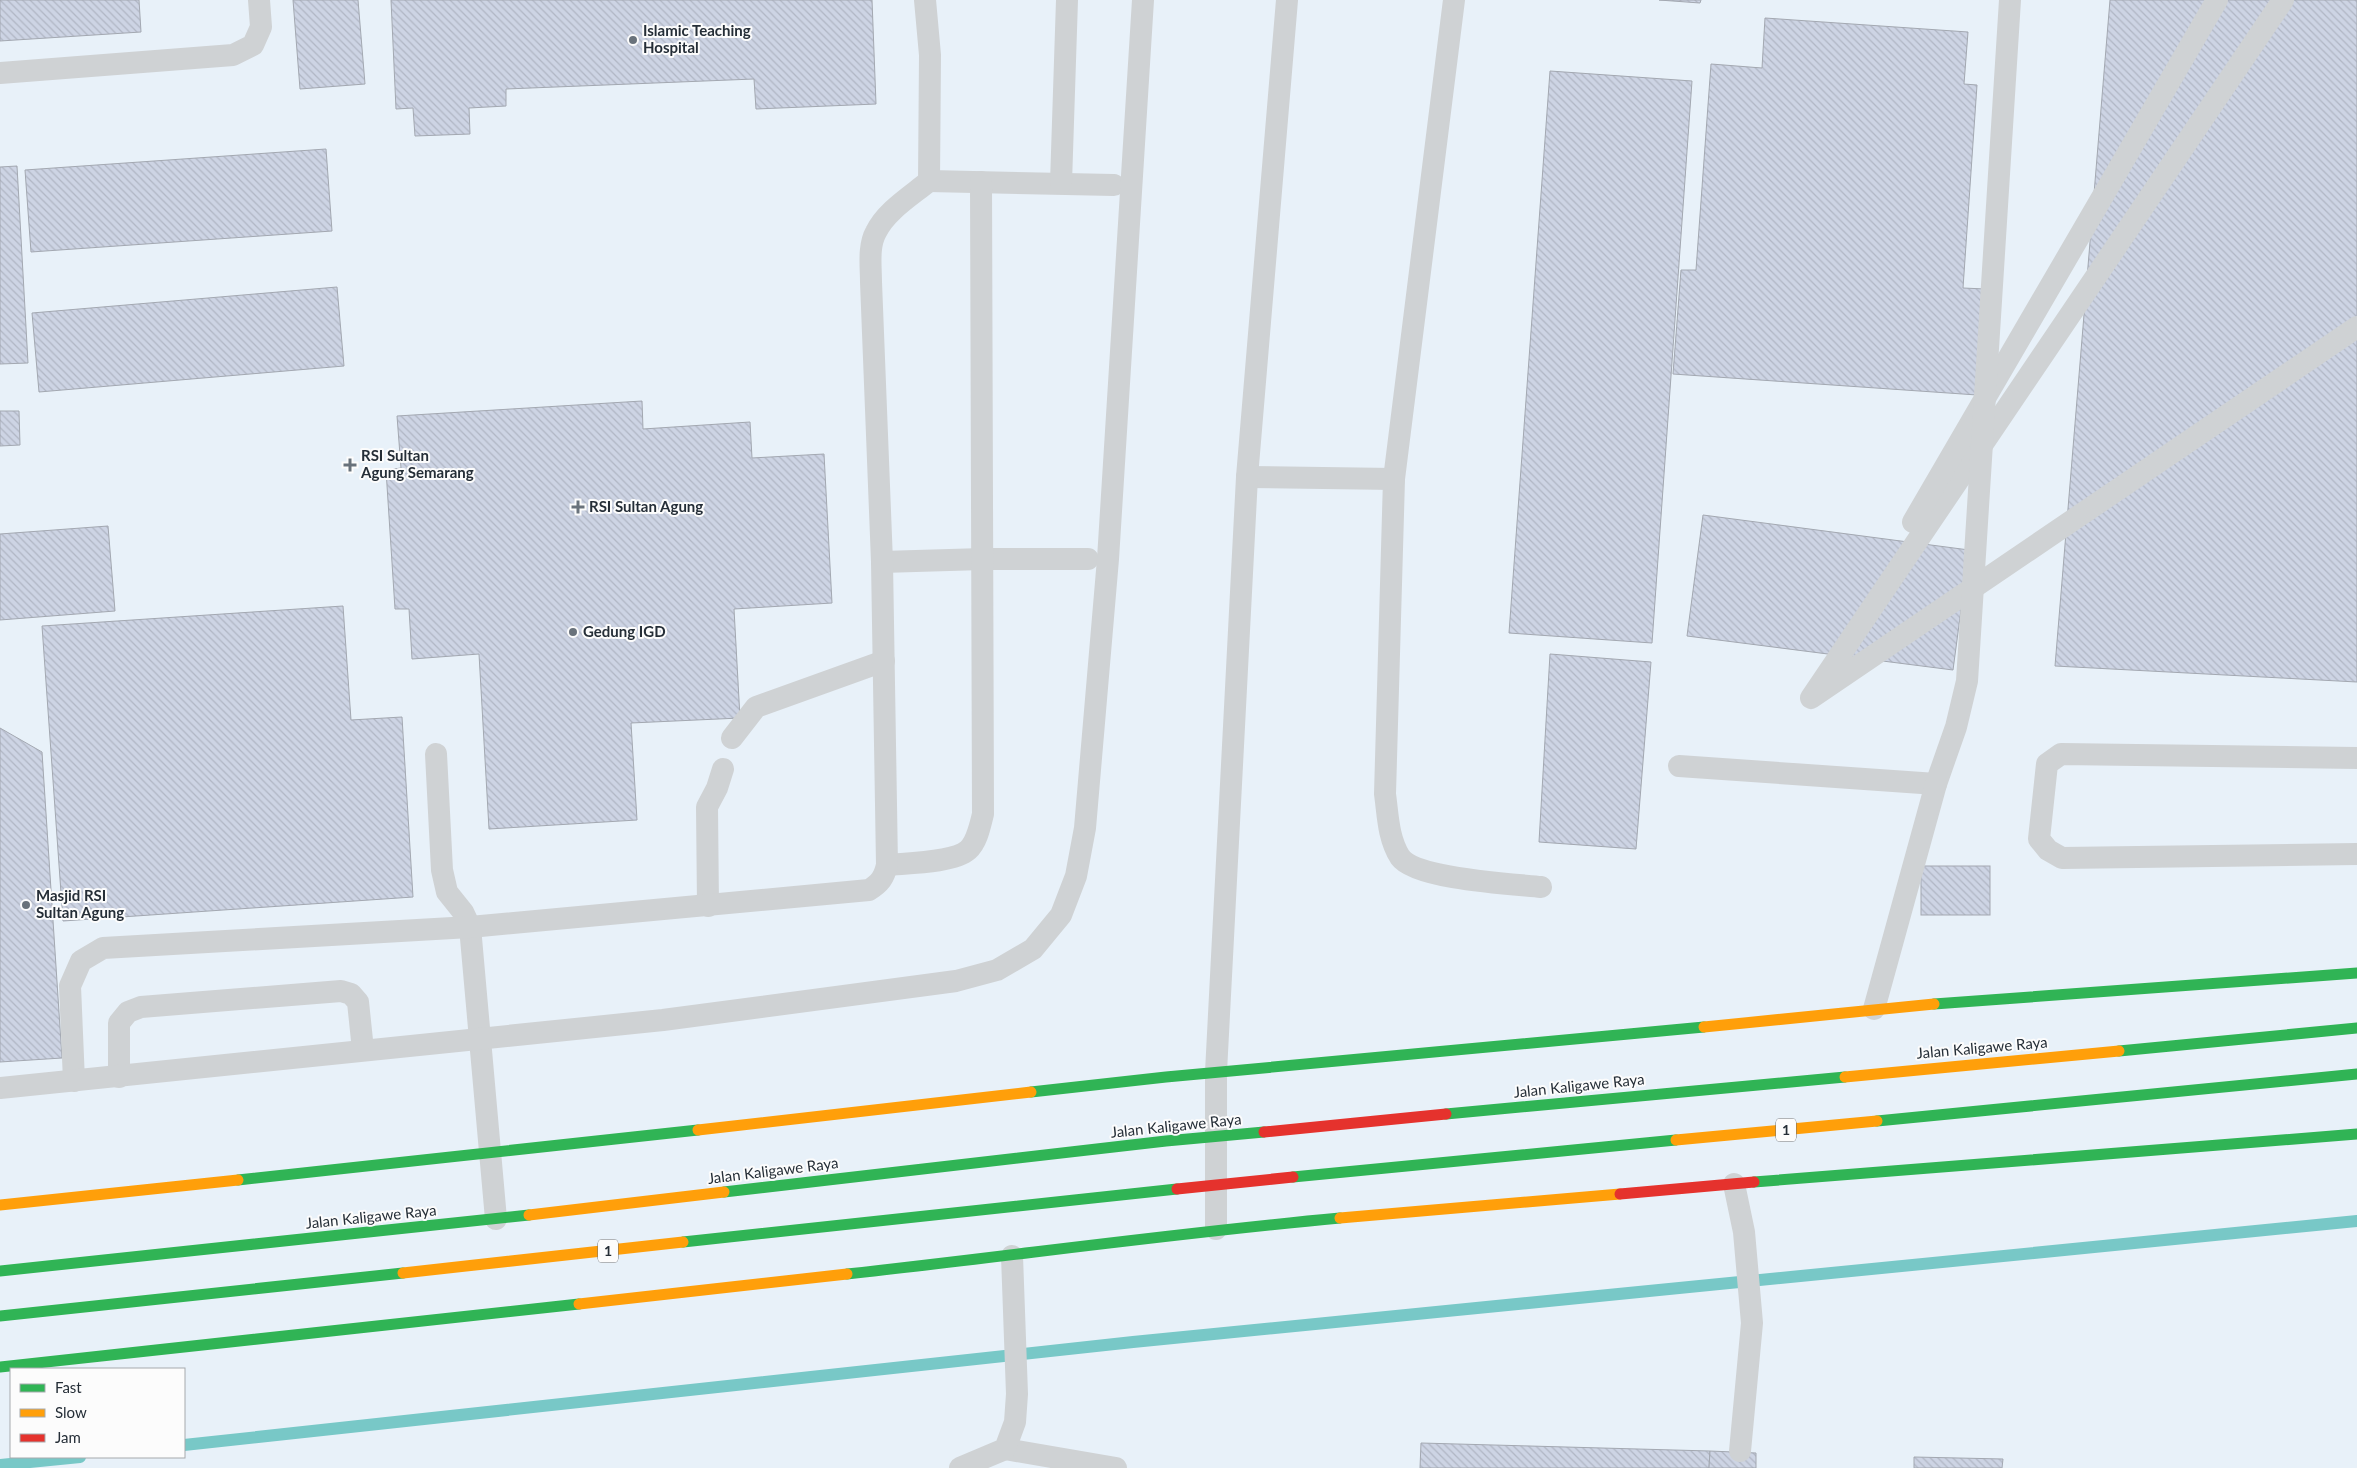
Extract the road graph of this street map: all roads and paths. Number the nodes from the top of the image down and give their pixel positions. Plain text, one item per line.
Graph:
1 (259, 0) edge
2 (925, 0) edge
3 (1067, 0) edge
4 (1143, 0) edge
5 (1287, 0) edge
6 (1454, 0) edge
7 (2010, 0) edge
8 (2217, 0) edge
9 (2282, 0) edge
10 (0, 72) edge
11 (928, 181) junction
12 (981, 182) junction
13 (1061, 184) junction
14 (1114, 185) dead end
15 (2357, 327) edge
16 (1247, 477) junction
17 (1394, 479) junction
18 (984, 559) junction
19 (1088, 559) dead end
20 (882, 562) junction
21 (884, 661) junction
22 (1811, 698) junction
23 (732, 738) dead end
24 (436, 754) dead end
25 (2357, 758) edge
26 (1680, 766) dead end
27 (723, 769) dead end
28 (1936, 784) junction
29 (2357, 854) edge
30 (887, 865) junction
31 (1541, 887) dead end
32 (708, 906) junction
33 (470, 927) junction
34 (2357, 972) edge
35 (1874, 1009) junction
36 (2357, 1028) edge
37 (480, 1038) junction
38 (363, 1050) junction
39 (1216, 1072) junction
40 (2357, 1074) edge
41 (119, 1077) junction
42 (74, 1081) junction
43 (0, 1088) edge
44 (2357, 1134) edge
45 (1216, 1138) junction
46 (490, 1153) junction
47 (1734, 1184) junction
48 (1216, 1185) junction
49 (0, 1205) edge
50 (496, 1218) junction
51 (1216, 1229) junction
52 (1013, 1266) junction
53 (0, 1271) edge
54 (0, 1316) edge
55 (0, 1367) edge
56 (1005, 1448) junction
57 (1740, 1451) dead end
58 (960, 1468) edge
59 (1116, 1468) edge

1 - 10 lane
2 - 11 lane
3 - 13 lane
4 - 37 lane
5 - 16 lane
6 - 17 lane
7 - 28 lane
8 - 22 lane
9 - 22 lane
11 - 12 lane
11 - 20 lane
12 - 13 lane
12 - 18 lane
13 - 14 lane
15 - 22 lane
16 - 17 lane
16 - 39 lane
17 - 31 lane
18 - 19 lane
18 - 20 lane
18 - 30 lane
20 - 21 lane
21 - 23 lane
21 - 30 lane
24 - 33 lane
25 - 29 lane
26 - 28 lane
27 - 32 lane
28 - 35 lane
30 - 32 lane
32 - 33 lane
33 - 37 lane
33 - 42 lane
34 - 35 highway
35 - 39 highway
36 - 45 highway, Jalan Kaligawe Raya
37 - 38 lane
37 - 46 lane
38 - 41 lane
38 - 41 lane
39 - 45 lane
39 - 46 highway
40 - 48 highway, 1
41 - 42 lane
42 - 43 lane
44 - 47 highway
45 - 48 lane
45 - 50 highway, Jalan Kaligawe Raya
46 - 49 highway
46 - 50 lane
47 - 51 highway
47 - 57 lane
48 - 51 lane
48 - 54 highway, 1
50 - 53 highway, Jalan Kaligawe Raya
51 - 52 highway
52 - 55 highway
52 - 56 lane
56 - 58 lane
56 - 59 lane

